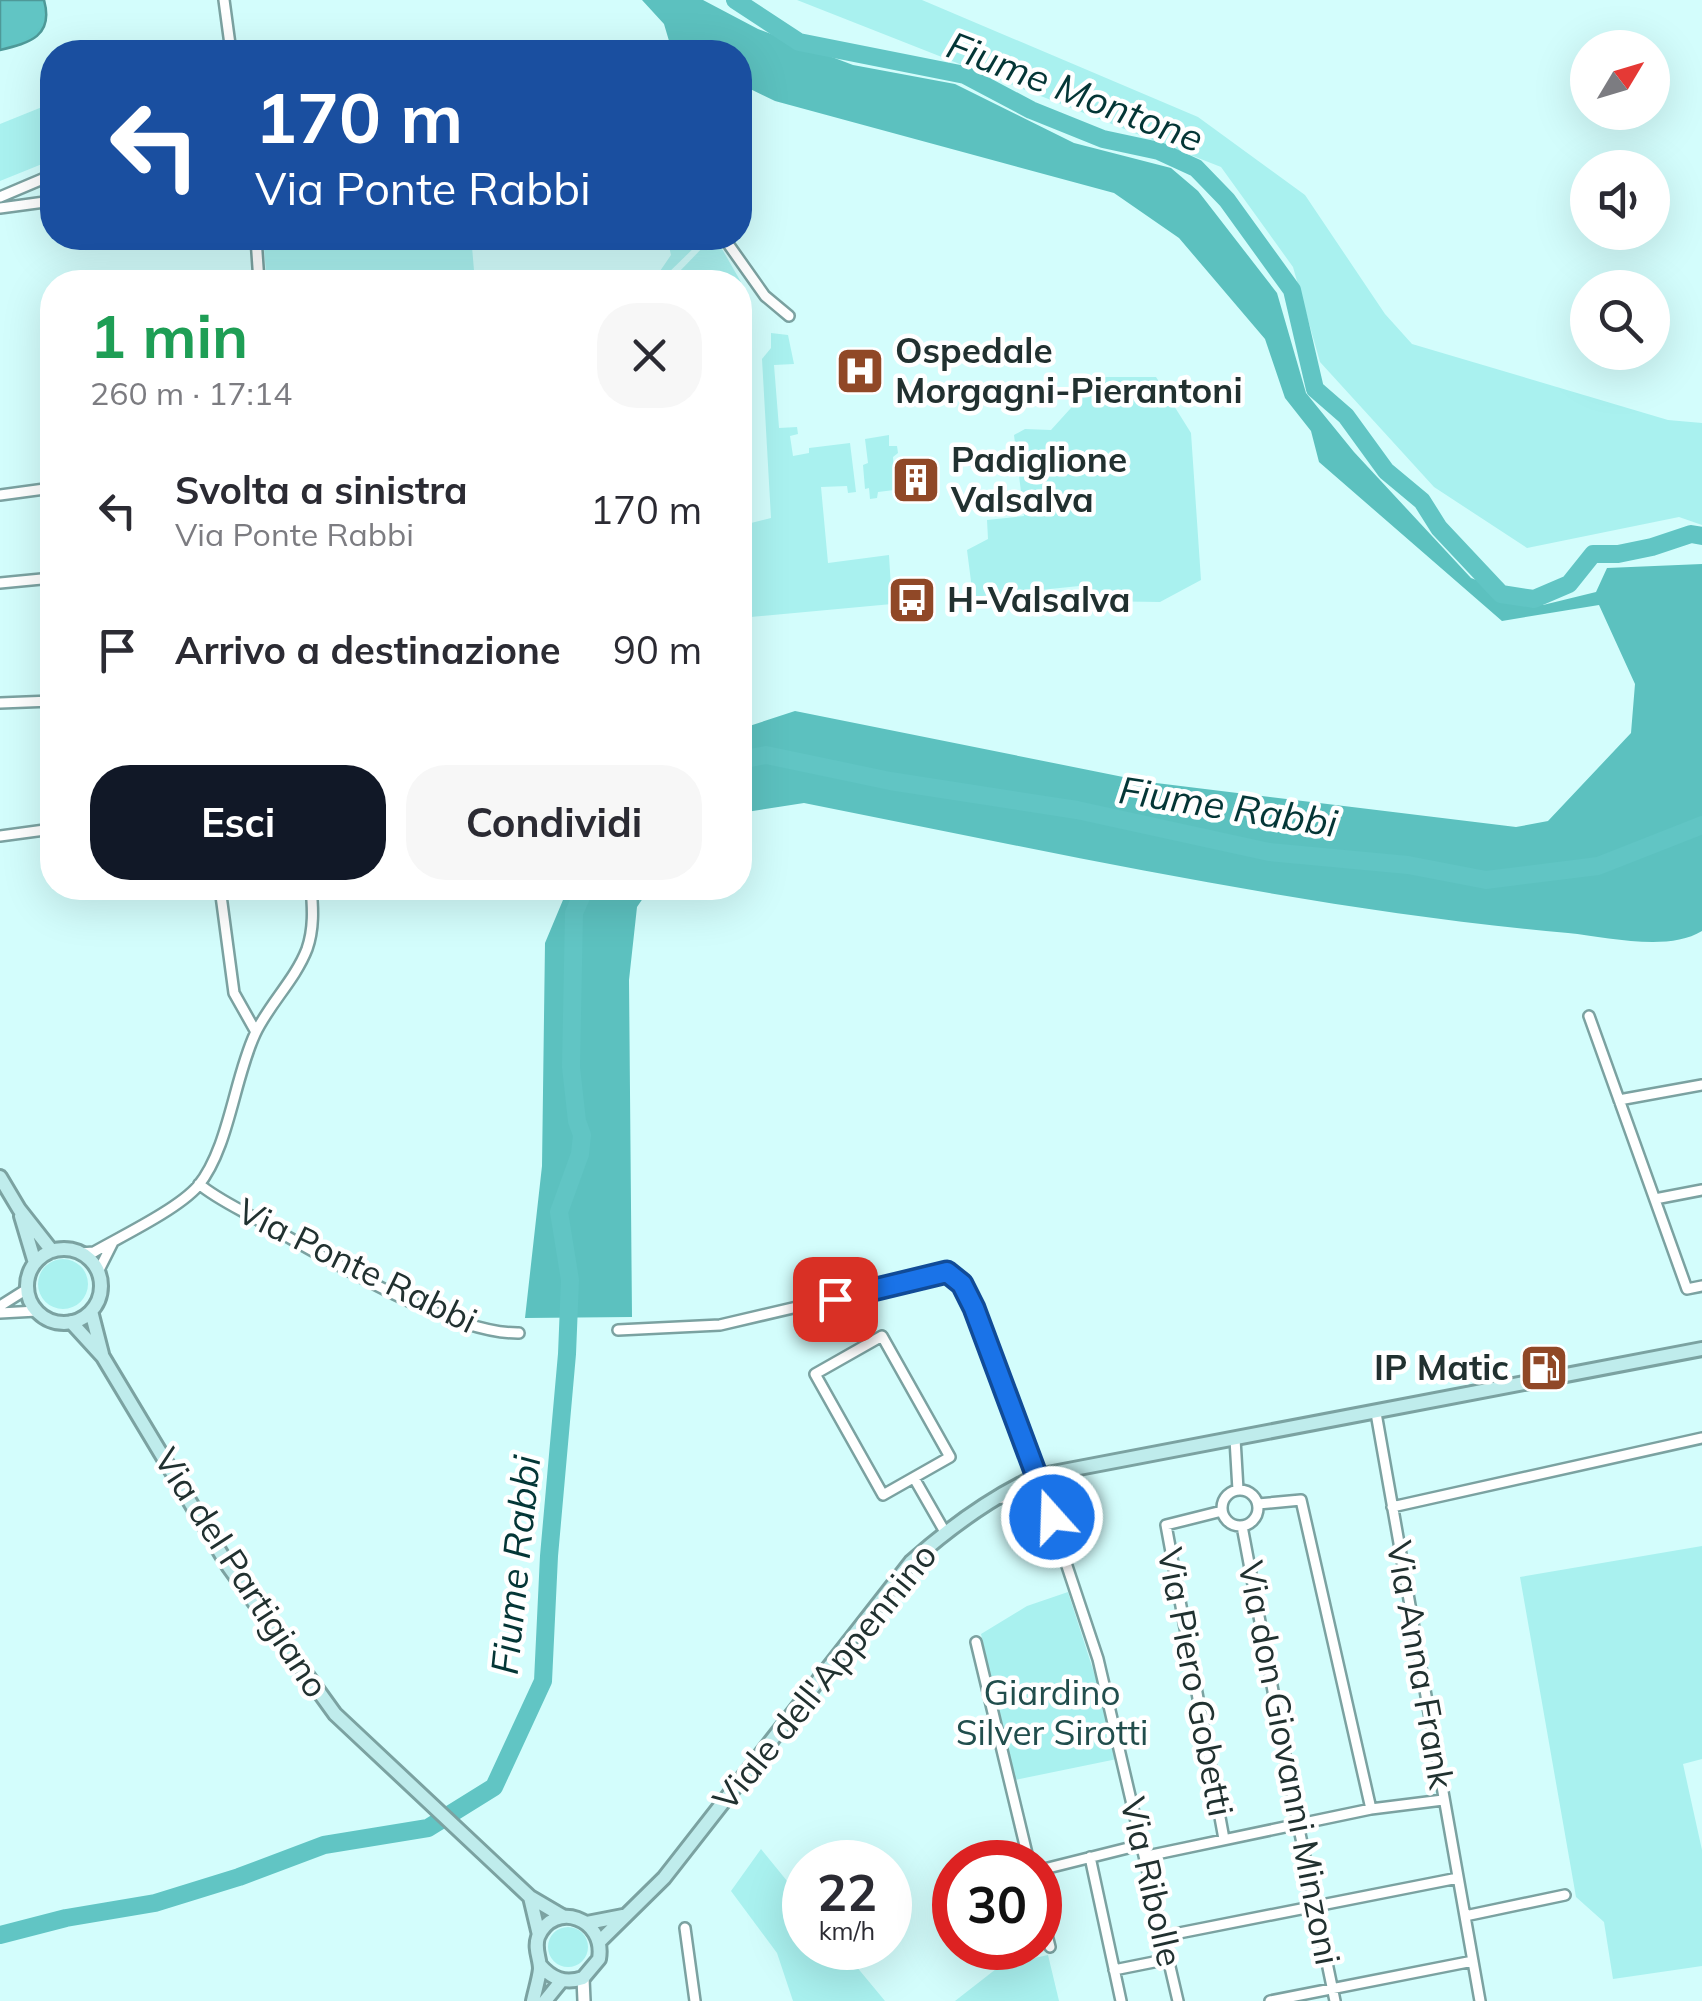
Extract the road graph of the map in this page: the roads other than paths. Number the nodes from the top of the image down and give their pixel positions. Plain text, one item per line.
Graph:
1 (224, 0) edge
2 (229, 40) edge
3 (40, 181) edge
4 (0, 197) edge
5 (40, 203) edge
6 (0, 208) edge
7 (752, 277) edge
8 (788, 316) dead end
9 (40, 490) edge
10 (0, 496) edge
11 (40, 579) edge
12 (0, 583) edge
13 (40, 702) edge
14 (0, 704) edge
15 (40, 831) edge
16 (0, 836) edge
17 (222, 900) edge
18 (311, 900) edge
19 (242, 1009) junction
20 (267, 1011) junction
21 (1589, 1016) dead end
22 (256, 1032) junction
23 (1702, 1086) edge
24 (1619, 1100) junction
25 (0, 1176) edge
26 (199, 1184) junction
27 (1702, 1190) edge
28 (1655, 1199) junction
29 (19, 1209) junction
30 (114, 1240) junction
31 (52, 1251) junction
32 (80, 1253) junction
33 (35, 1263) junction
34 (98, 1272) junction
35 (1702, 1286) edge
36 (27, 1288) junction
37 (0, 1310) edge
38 (92, 1311) junction
39 (37, 1312) junction
40 (71, 1322) junction
41 (618, 1330) dead end
42 (519, 1334) dead end
43 (1702, 1349) edge
44 (102, 1357) junction
45 (1376, 1414) junction
46 (1702, 1438) edge
47 (1234, 1439) junction
48 (1037, 1476) junction
49 (914, 1478) junction
50 (1238, 1490) junction
51 (996, 1498) junction
52 (1258, 1504) junction
53 (1392, 1507) junction
54 (1222, 1511) junction
55 (1050, 1513) junction
56 (1242, 1526) junction
57 (945, 1532) junction
58 (976, 1642) dead end
59 (1444, 1800) junction
60 (1371, 1809) junction
61 (1298, 1824) junction
62 (1224, 1839) junction
63 (1024, 1840) edge
64 (1144, 1844) junction
65 (1147, 1856) junction
66 (1090, 1857) junction
67 (1062, 1864) edge
68 (1458, 1878) junction
69 (1566, 1895) dead end
70 (530, 1897) junction
71 (1317, 1908) junction
72 (623, 1916) junction
73 (1465, 1916) junction
74 (564, 1917) junction
75 (587, 1923) junction
76 (685, 1928) dead end
77 (539, 1935) junction
78 (1164, 1936) junction
79 (600, 1942) junction
80 (1169, 1959) junction
81 (1473, 1961) junction
82 (540, 1965) junction
83 (1114, 1970) junction
84 (583, 1978) junction
85 (562, 1980) junction
86 (1333, 1989) junction
87 (533, 2001) edge
88 (545, 2001) edge
89 (584, 2001) edge
90 (695, 2001) edge
91 (1121, 2001) edge
92 (1178, 2001) edge
93 (1270, 2001) edge
94 (1335, 2001) edge
95 (1480, 2001) edge

1 - 2 street
3 - 4 street
5 - 6 street
7 - 8 street
9 - 10 street
11 - 12 street
13 - 14 street
15 - 16 street
17 - 19 street
18 - 20 street
19 - 20 street
19 - 22 street
20 - 22 street
21 - 24 street
22 - 26 street
23 - 24 street
24 - 28 street
25 - 29 main road
26 - 30 street
26 - 42 street, Via Ponte Rabbi
27 - 28 street
28 - 35 street
29 - 31 main road
29 - 33 main road
30 - 32 street
30 - 34 street
31 - 32 main road
31 - 33 main road
32 - 34 main road
33 - 36 main road
34 - 38 main road
36 - 37 street
36 - 39 main road
37 - 39 street
38 - 40 main road
38 - 44 main road, Via del Partigiano
39 - 40 main road
40 - 44 main road, Via del Partigiano
41 - 48 street
43 - 45 main road, Viale dell'Appennino
44 - 70 main road, Via del Partigiano
45 - 47 main road, Viale dell'Appennino
45 - 53 street, Via Anna Frank
46 - 53 street
47 - 48 main road, Viale dell'Appennino
47 - 50 street
48 - 51 main road, Viale dell'Appennino
48 - 55 street, Via Ribolle
49 - 49 street
49 - 57 street
50 - 52 street
50 - 54 street
51 - 55 street
51 - 57 main road, Viale dell'Appennino
52 - 56 street
52 - 60 street
53 - 59 street, Via Anna Frank
54 - 56 street
54 - 62 street, Via Piero Gobetti
55 - 64 street, Via Ribolle
56 - 61 street, Via don Giovanni Minzoni
57 - 72 main road, Viale dell'Appennino
58 - 63 street
59 - 60 street
59 - 68 street, Via Anna Frank
60 - 61 street
61 - 62 street
61 - 71 street, Via don Giovanni Minzoni
62 - 65 street
64 - 65 street, Via Ribolle
64 - 66 street
65 - 78 street, Via Ribolle
66 - 67 street
66 - 83 street
68 - 71 street
68 - 73 street, Via Anna Frank
69 - 73 street
70 - 74 main road, Via del Partigiano
70 - 77 main road
71 - 78 street
71 - 86 street, Via don Giovanni Minzoni
72 - 75 main road
72 - 79 main road, Viale dell'Appennino
73 - 81 street, Via Anna Frank
74 - 75 main road
74 - 77 main road
75 - 79 main road
76 - 90 street
77 - 82 main road
78 - 80 street, Via Ribolle
79 - 84 main road, Viale dell'Appennino
80 - 83 street
80 - 92 street, Via Ribolle
81 - 86 street
81 - 95 street, Via Anna Frank
82 - 85 main road
82 - 87 main road
83 - 91 street
84 - 85 main road
84 - 89 street
85 - 88 main road
86 - 93 street
86 - 94 street, Via don Giovanni Minzoni

